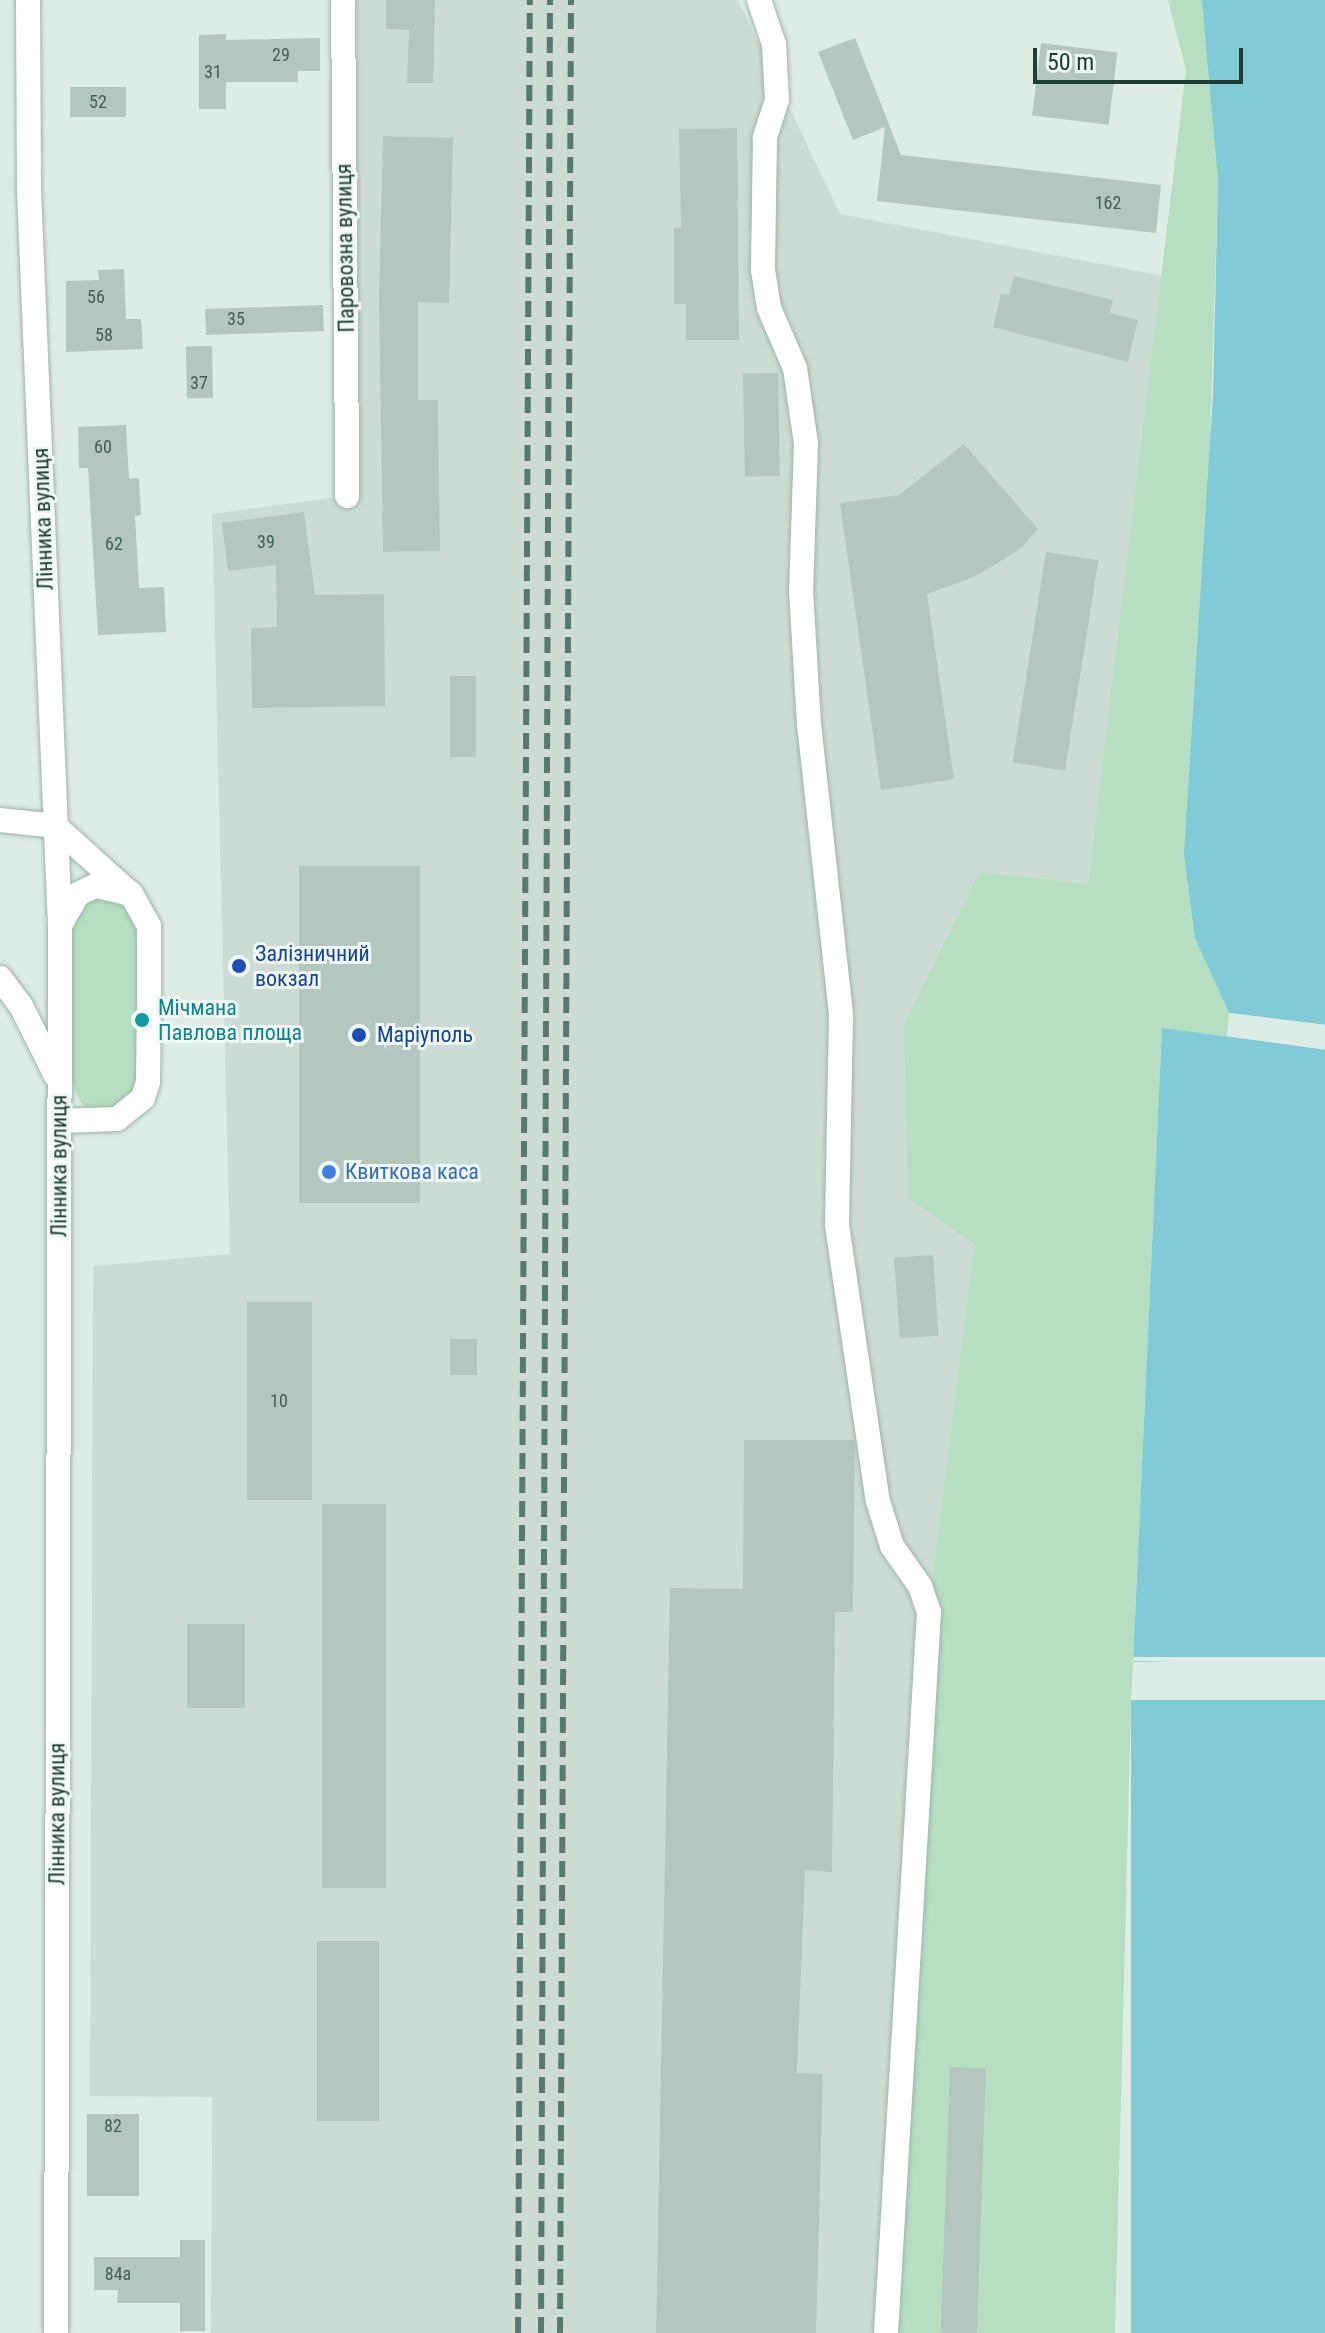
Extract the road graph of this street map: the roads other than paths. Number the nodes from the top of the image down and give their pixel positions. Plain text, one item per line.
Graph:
1 (28, 0) edge
2 (343, 0) edge
3 (759, 0) edge
4 (347, 496) dead end
5 (0, 820) edge
6 (55, 826) junction
7 (131, 894) junction
8 (60, 926) junction
9 (0, 978) edge
10 (59, 1082) junction
11 (59, 1121) junction
12 (98, 1121) junction
13 (56, 2333) edge
14 (886, 2333) edge

1 - 6 street, Лінника вулиця
2 - 4 street, Паровозна вулиця
3 - 14 street
5 - 6 street
6 - 7 street
6 - 8 street, Лінника вулиця
7 - 8 street
7 - 12 street
8 - 10 street, Лінника вулиця
9 - 10 street
10 - 11 street, Лінника вулиця
10 - 12 street
11 - 12 street
11 - 13 street, Лінника вулиця

